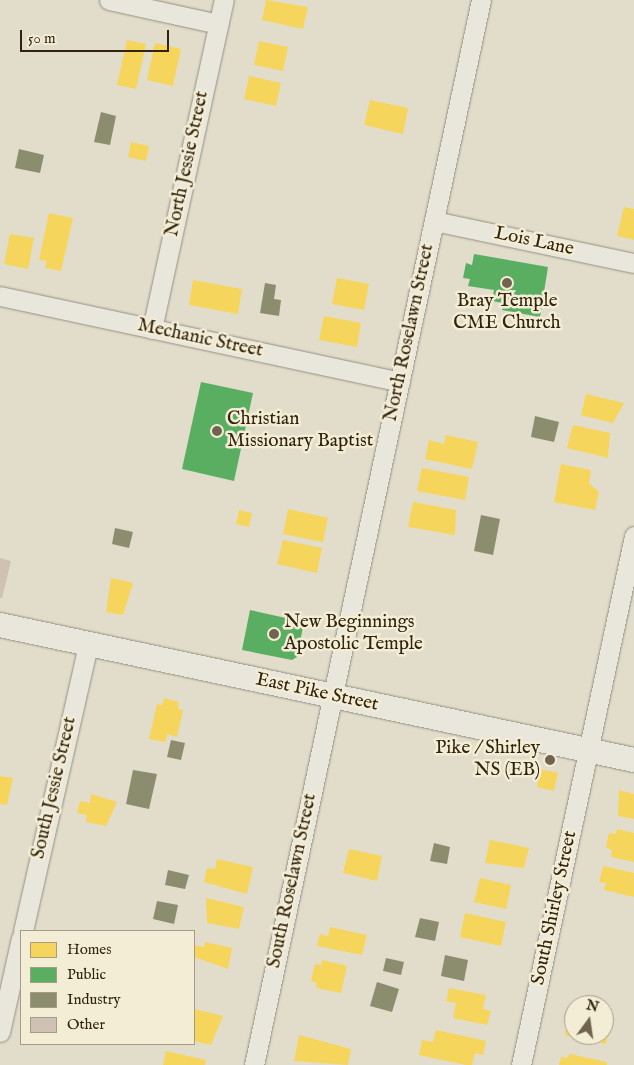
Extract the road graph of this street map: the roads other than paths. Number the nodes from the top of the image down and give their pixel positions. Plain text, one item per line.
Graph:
1 (109, 0) edge
2 (224, 0) edge
3 (481, 0) edge
4 (218, 24) junction
5 (434, 221) junction
6 (634, 263) edge
7 (0, 296) edge
8 (152, 329) junction
9 (400, 382) junction
10 (634, 536) edge
11 (0, 626) edge
12 (88, 644) junction
13 (333, 696) junction
14 (588, 751) junction
15 (634, 760) edge
16 (23, 930) edge
17 (20, 942) edge
18 (0, 1032) edge
19 (254, 1065) edge
20 (521, 1065) edge

1 - 4 street
2 - 4 street, North Jessie Street
3 - 5 street, North Roselawn Street
4 - 8 street, North Jessie Street
5 - 6 street, Lois Lane
5 - 9 street, North Roselawn Street
7 - 8 street, Mechanic Street
8 - 9 street, Mechanic Street
9 - 13 street, North Roselawn Street
10 - 14 street, South Shirley Street
11 - 12 street, East Pike Street
12 - 13 street, East Pike Street
12 - 16 street, South Jessie Street
13 - 14 street, East Pike Street
13 - 19 street, South Roselawn Street
14 - 15 street, East Pike Street
14 - 20 street, South Shirley Street
17 - 18 street

